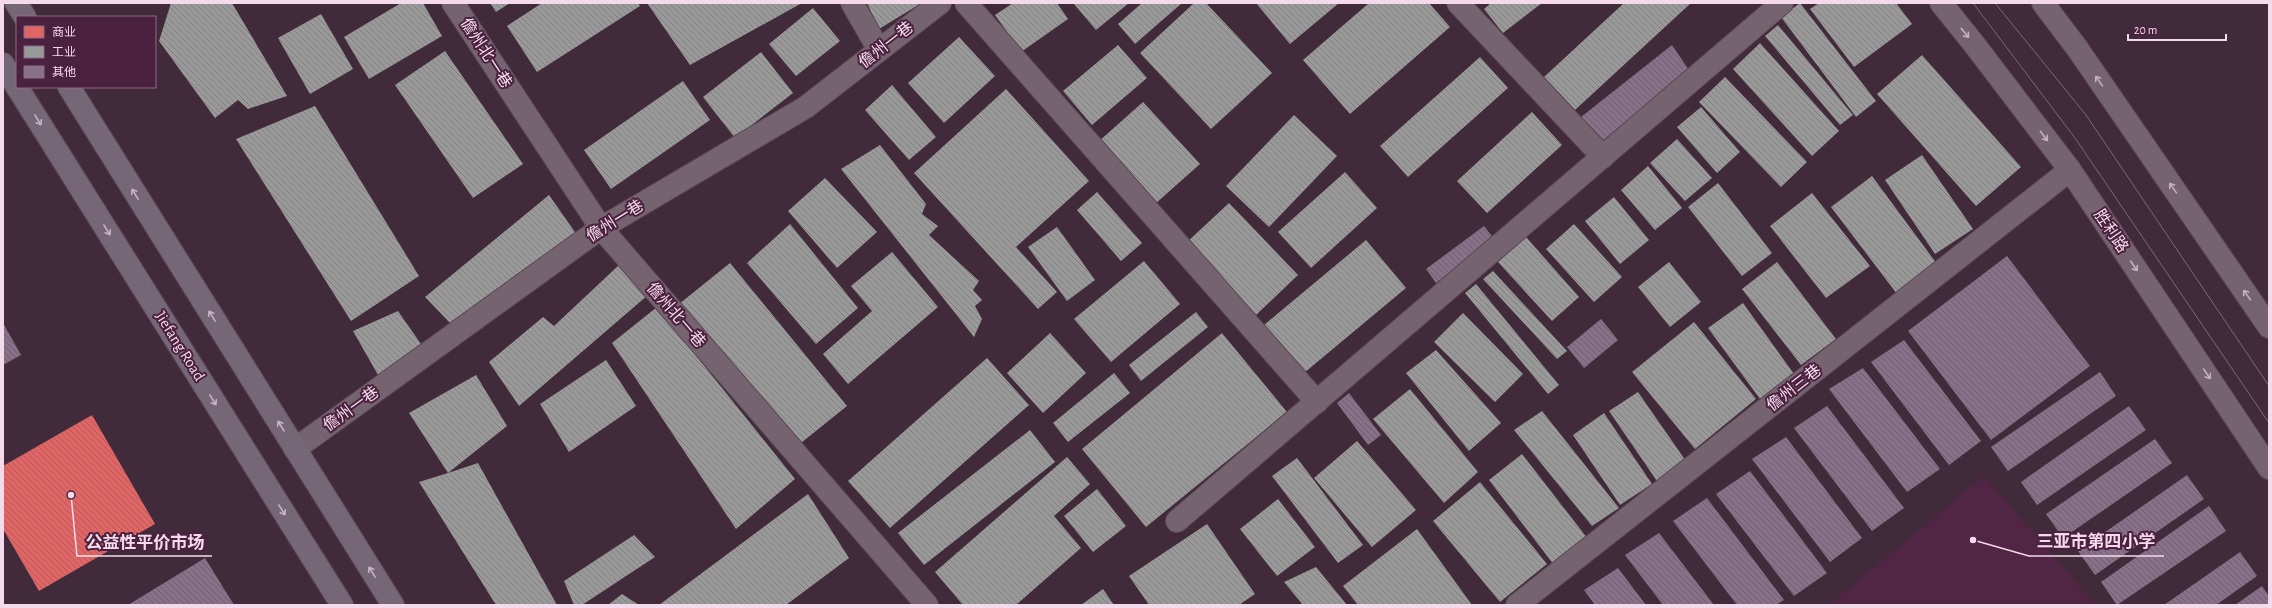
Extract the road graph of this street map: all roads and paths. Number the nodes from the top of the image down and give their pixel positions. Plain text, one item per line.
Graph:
1 (16, 3) edge
2 (453, 3) edge
3 (852, 3) edge
4 (940, 3) edge
5 (966, 3) edge
6 (1458, 3) edge
7 (1782, 3) edge
8 (1941, 3) edge
9 (2043, 3) edge
10 (24, 16) edge
11 (879, 50) junction
12 (3, 64) edge
13 (16, 85) edge
14 (18, 88) edge
15 (69, 88) edge
16 (1603, 158) junction
17 (2070, 170) junction
18 (600, 228) junction
19 (2269, 327) edge
20 (1317, 402) junction
21 (295, 449) junction
22 (2269, 468) edge
23 (1178, 521) dead end
24 (342, 605) edge
25 (393, 605) edge
26 (927, 605) edge
27 (1517, 605) edge

1 - 10 main road
2 - 18 street, 儋州北一巷
3 - 11 street
4 - 11 street, 儋州一巷
5 - 20 street
6 - 16 street
7 - 16 street
8 -> 17 street, 胜利路
19 -> 9 street
11 - 18 street, 儋州一巷
12 - 13 main road, Jiefang Road
14 -> 24 main road, Jiefang Road
21 -> 15 main road
16 - 20 street
17 -> 22 street, 胜利路
17 - 27 street, 儋州三巷
18 - 21 street, 儋州一巷
18 - 26 street, 儋州北一巷
20 - 23 street
25 -> 21 main road

